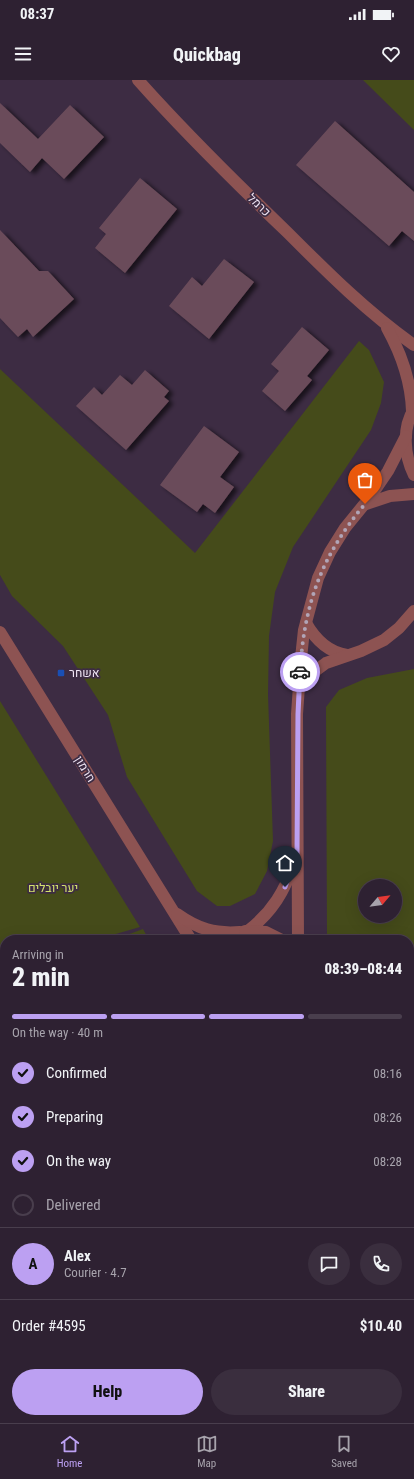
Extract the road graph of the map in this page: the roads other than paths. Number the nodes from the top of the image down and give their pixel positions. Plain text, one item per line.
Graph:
1 (138, 80) edge
2 (385, 325) junction
3 (414, 346) edge
4 (413, 410) edge
5 (406, 436) junction
6 (414, 474) edge
7 (414, 494) edge
8 (365, 504) junction
9 (414, 611) edge
10 (306, 623) junction
11 (0, 632) edge
12 (347, 655) junction
13 (299, 683) junction
14 (297, 854) junction
15 (169, 906) junction
16 (245, 931) junction
17 (188, 935) edge
18 (237, 935) edge
19 (272, 935) edge
20 (298, 935) edge

1 - 2 street, כרמל
2 - 3 street
2 - 4 street
4 - 5 street
5 - 6 street
5 - 8 street
7 - 8 street
8 - 10 street
9 - 12 street
10 - 12 street
10 - 13 street
11 - 15 street, חרמון
12 - 13 street
13 - 14 street
14 - 16 street
14 - 20 street
15 - 16 street
15 - 17 street, חרמון
16 - 18 street
16 - 19 street

